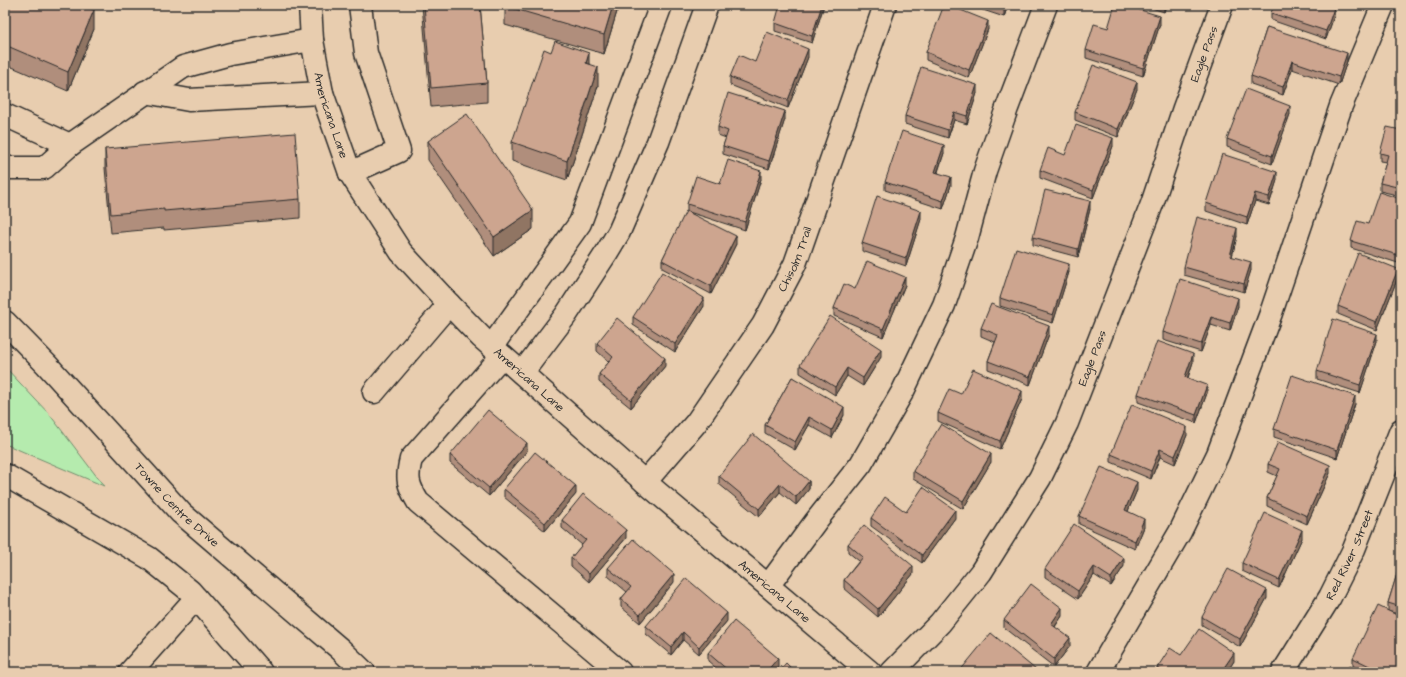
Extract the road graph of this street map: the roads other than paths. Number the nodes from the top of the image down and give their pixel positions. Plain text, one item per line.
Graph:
1 (310, 5) edge
2 (360, 5) edge
3 (660, 5) edge
4 (707, 5) edge
5 (885, 5) edge
6 (1046, 5) edge
7 (1222, 5) edge
8 (1383, 5) edge
9 (312, 40) junction
10 (145, 92) junction
11 (322, 92) junction
12 (5, 115) edge
13 (70, 145) junction
14 (5, 168) edge
15 (350, 173) junction
16 (449, 304) junction
17 (5, 322) edge
18 (497, 351) junction
19 (522, 373) junction
20 (374, 392) dead end
21 (1401, 430) edge
22 (5, 475) edge
23 (645, 482) junction
24 (768, 586) junction
25 (196, 598) junction
26 (130, 672) edge
27 (262, 672) edge
28 (364, 672) edge
29 (620, 672) edge
30 (870, 672) edge
31 (892, 672) edge
32 (1098, 672) edge
33 (1283, 672) edge

1 - 9 street, Americana Lane
2 - 15 street
3 - 18 street
4 - 19 street
5 - 23 street, Chisolm Trail
6 - 24 street
7 - 31 street, Eagle Pass
8 - 32 street
9 - 10 street
9 - 11 street, Americana Lane
10 - 11 street
10 - 13 street
11 - 15 street, Americana Lane
12 - 13 street
13 - 14 street
15 - 16 street, Americana Lane
16 - 18 street, Americana Lane
16 - 20 street
17 - 28 street, Towne Centre Drive
18 - 19 street, Americana Lane
18 - 29 street
19 - 23 street, Americana Lane
21 - 33 street, Red River Street
22 - 25 street
23 - 24 street, Americana Lane
24 - 30 street, Americana Lane
25 - 26 street
25 - 27 street

